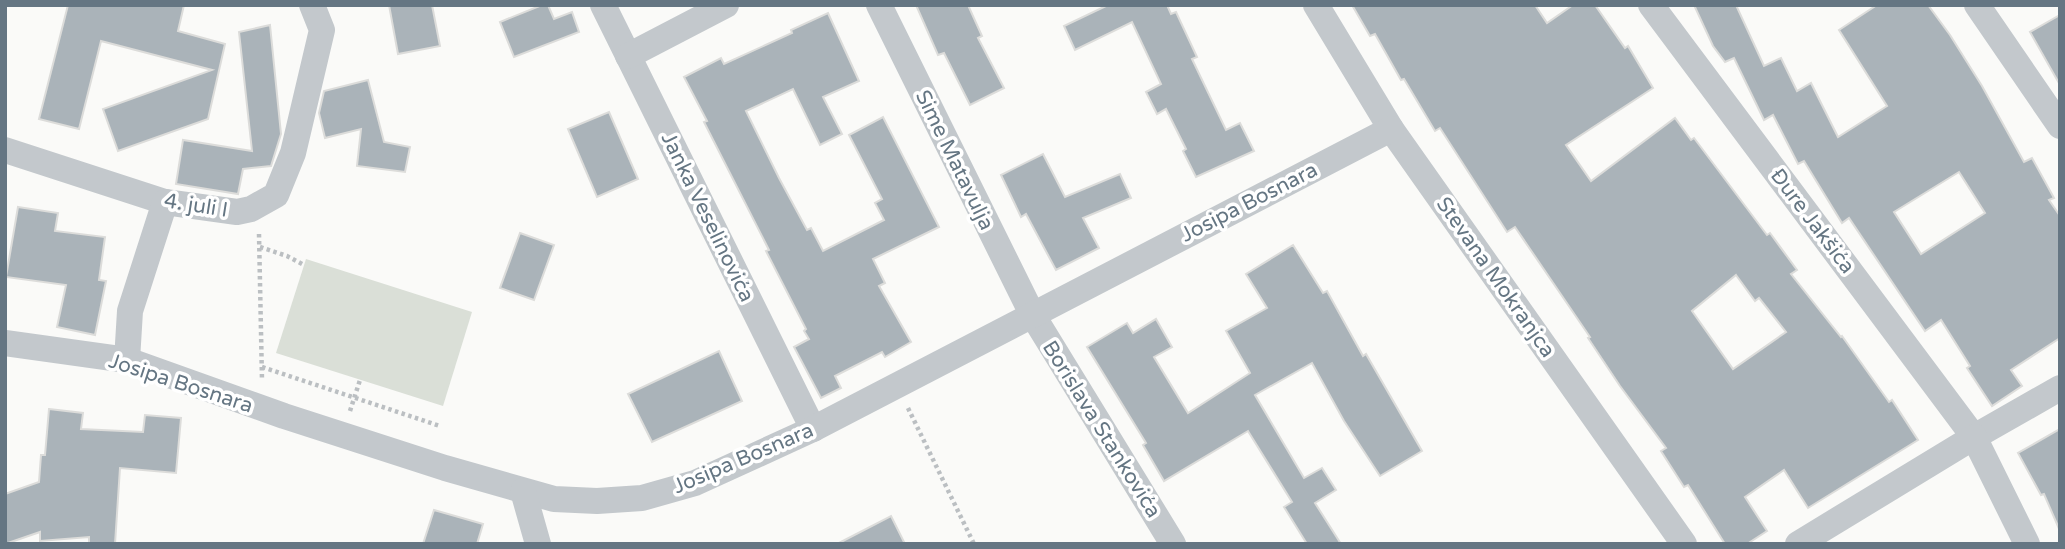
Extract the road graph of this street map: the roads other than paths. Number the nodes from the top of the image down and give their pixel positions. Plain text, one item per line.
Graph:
1 (312, 5) edge
2 (603, 5) edge
3 (726, 5) edge
4 (879, 5) edge
5 (1316, 5) edge
6 (1651, 5) edge
7 (1977, 5) edge
8 (628, 56) junction
9 (2060, 126) edge
10 (1391, 129) junction
11 (5, 150) edge
12 (165, 202) junction
13 (1032, 314) junction
14 (5, 343) edge
15 (127, 360) junction
16 (2060, 388) edge
17 (813, 429) junction
18 (1974, 437) junction
19 (523, 491) junction
20 (538, 544) edge
21 (1173, 544) edge
22 (1684, 544) edge
23 (1798, 544) edge
24 (2027, 544) edge

1 - 12 street, 4. juli I
2 - 8 street, Janka Veselinovića
3 - 8 street
4 - 13 street, Sime Matavulja
5 - 10 street, Stevana Mokranjca
6 - 18 street, Đure Jakšića
7 - 9 street
8 - 17 street, Janka Veselinovića
10 - 13 street, Josipa Bosnara
10 - 22 street, Stevana Mokranjca
11 - 12 street, 4. juli I
12 - 15 street
13 - 17 street, Josipa Bosnara
13 - 21 street, Borislava Stankovića
14 - 15 street, Josipa Bosnara
15 - 19 street, Josipa Bosnara
16 - 18 street
17 - 19 street, Josipa Bosnara
18 - 23 street
18 - 24 street, Đure Jakšića
19 - 20 street

